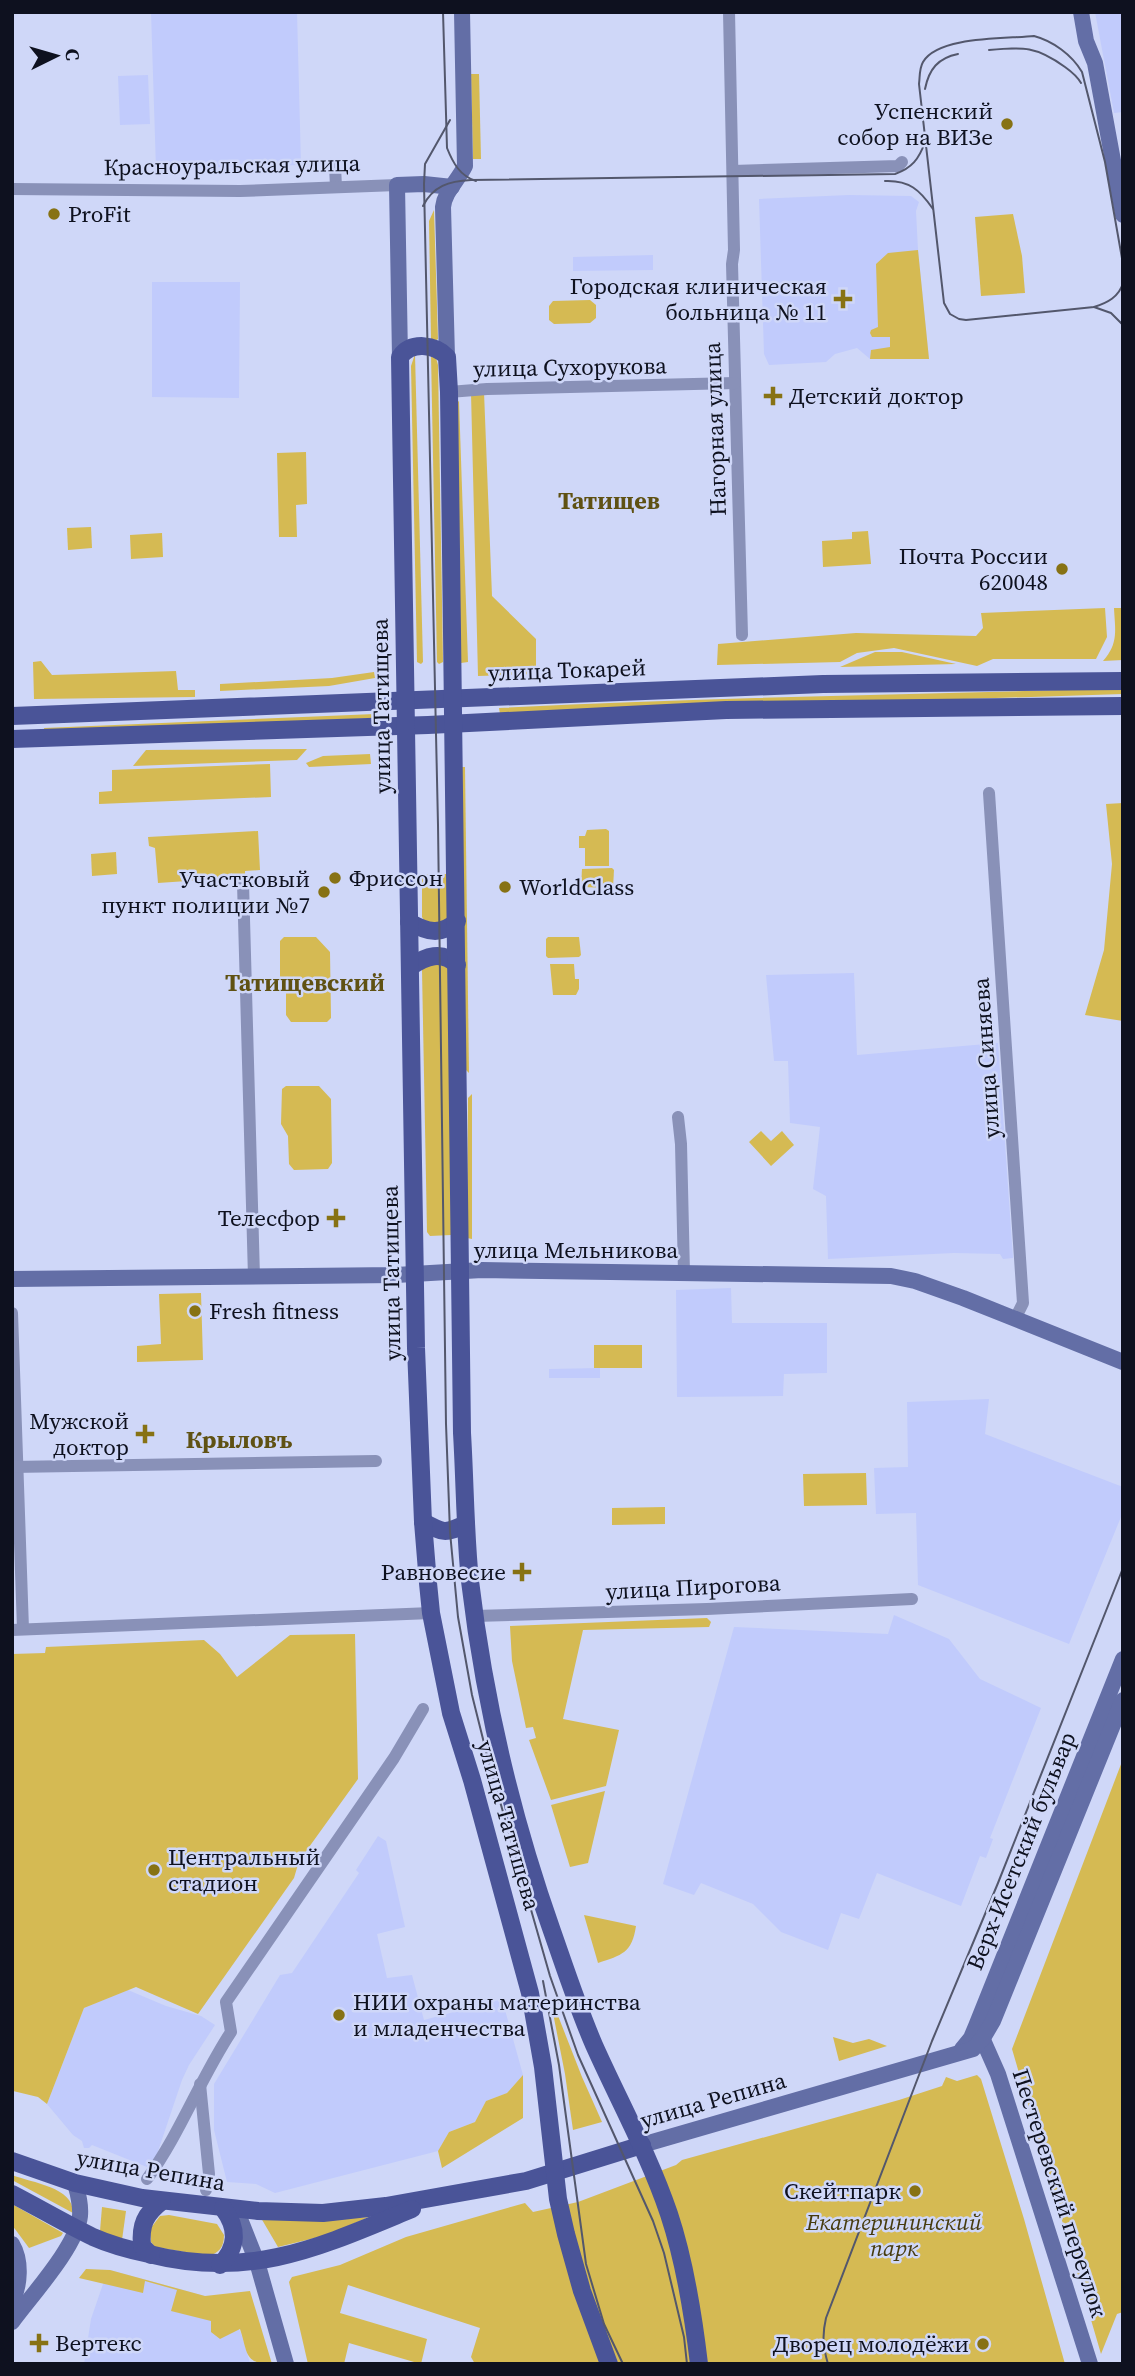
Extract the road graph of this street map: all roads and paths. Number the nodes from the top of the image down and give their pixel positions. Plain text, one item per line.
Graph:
1 (463, 12) edge
2 (729, 12) edge
3 (1081, 12) edge
4 (902, 162) dead end
5 (335, 166) dead end
6 (733, 171) junction
7 (397, 185) junction
8 (336, 187) junction
9 (452, 187) junction
10 (12, 189) edge
11 (1123, 215) edge
12 (400, 357) junction
13 (447, 357) junction
14 (735, 383) junction
15 (449, 392) junction
16 (742, 635) dead end
17 (1123, 681) edge
18 (453, 698) junction
19 (405, 701) junction
20 (1123, 706) edge
21 (12, 716) edge
22 (453, 724) junction
23 (405, 726) junction
24 (12, 739) edge
25 (989, 793) dead end
26 (243, 883) dead end
27 (457, 921) junction
28 (409, 922) junction
29 (457, 965) junction
30 (410, 967) junction
31 (678, 1117) dead end
32 (460, 1273) junction
33 (684, 1273) junction
34 (415, 1274) junction
35 (254, 1277) junction
36 (12, 1279) edge
37 (12, 1312) edge
38 (1014, 1319) junction
39 (1123, 1362) edge
40 (376, 1461) dead end
41 (15, 1467) edge
42 (423, 1522) junction
43 (466, 1524) junction
44 (912, 1599) dead end
45 (431, 1613) junction
46 (475, 1616) junction
47 (17, 1630) edge
48 (1123, 1659) edge
49 (1123, 1700) edge
50 (423, 1709) dead end
51 (993, 2021) junction
52 (980, 2032) junction
53 (955, 2055) junction
54 (995, 2067) junction
55 (200, 2083) junction
56 (642, 2146) junction
57 (12, 2161) edge
58 (555, 2173) junction
59 (147, 2179) dead end
60 (75, 2183) junction
61 (206, 2190) dead end
62 (450, 2193) junction
63 (12, 2194) edge
64 (162, 2201) junction
65 (230, 2208) junction
66 (77, 2227) junction
67 (12, 2244) edge
68 (151, 2255) junction
69 (257, 2262) junction
70 (220, 2265) junction
71 (12, 2303) edge
72 (12, 2322) edge
73 (286, 2364) edge
74 (609, 2364) edge
75 (699, 2364) edge
76 (1090, 2364) edge

1 - 9 main road
2 - 6 street, Нагорная улица
3 - 11 main road
4 - 6 street
5 - 8 street
6 - 14 street, Нагорная улица
7 - 8 street, Красноуральская улица
7 - 9 main road, Красноуральская улица
7 - 12 main road, улица Татищева
8 - 10 street, Красноуральская улица
9 - 13 main road
12 - 13 main road
12 - 19 main road, улица Татищева
13 - 15 main road
14 - 15 street, улица Сухорукова
14 - 16 street, Нагорная улица
15 - 18 main road
17 - 18 main road, улица Токарей
18 - 19 main road, улица Токарей
18 - 22 main road
19 - 21 main road, улица Токарей
19 - 23 main road, улица Татищева
20 - 22 main road, улица Токарей
22 - 23 main road, улица Токарей
22 - 27 main road
23 - 24 main road, улица Токарей
23 - 28 main road, улица Татищева
25 - 38 street, улица Синяева
26 - 35 street
27 - 28 main road
27 - 29 main road
28 - 30 main road, улица Татищева
29 - 30 main road
29 - 32 main road
30 - 34 main road, улица Татищева
31 - 33 street
32 - 33 main road, улица Мельникова
32 - 34 main road, улица Мельникова
32 - 43 main road
33 - 38 main road, улица Мельникова
34 - 35 main road, улица Мельникова
34 - 42 main road, улица Татищева
35 - 36 main road, улица Мельникова
37 - 41 street
38 - 39 main road, улица Мельникова
40 - 41 street
41 - 47 street
42 - 43 main road
42 - 45 main road, улица Татищева
43 - 46 main road
44 - 46 street, улица Пирогова
45 - 47 street
45 - 58 main road, улица Татищева
46 - 56 main road
48 - 52 main road, Верх-Исетский бульвар
49 - 51 main road, Верх-Исетский бульвар
50 - 55 street
51 - 52 main road, Верх-Исетский бульвар
51 - 54 main road
52 - 53 main road, улица Репина
52 - 54 main road, Пестеревский переулок
53 - 54 main road
53 - 56 main road, улица Репина
54 - 76 main road, Пестеревский переулок
55 - 59 street
55 - 61 street
56 - 58 main road, улица Репина
56 - 75 main road
57 - 60 main road, улица Репина
58 - 62 main road, улица Репина
58 - 74 main road, улица Татищева
60 - 64 main road, улица Репина
60 - 66 main road
62 - 65 main road, улица Репина
62 - 69 main road, улица Репина
63 - 66 main road, улица Репина
64 - 65 main road, улица Репина
64 - 68 main road
65 - 69 main road
65 - 70 main road
66 - 68 main road, улица Репина
66 - 72 main road
67 - 71 main road
68 - 70 main road, улица Репина
69 - 70 main road, улица Репина
69 - 73 main road

